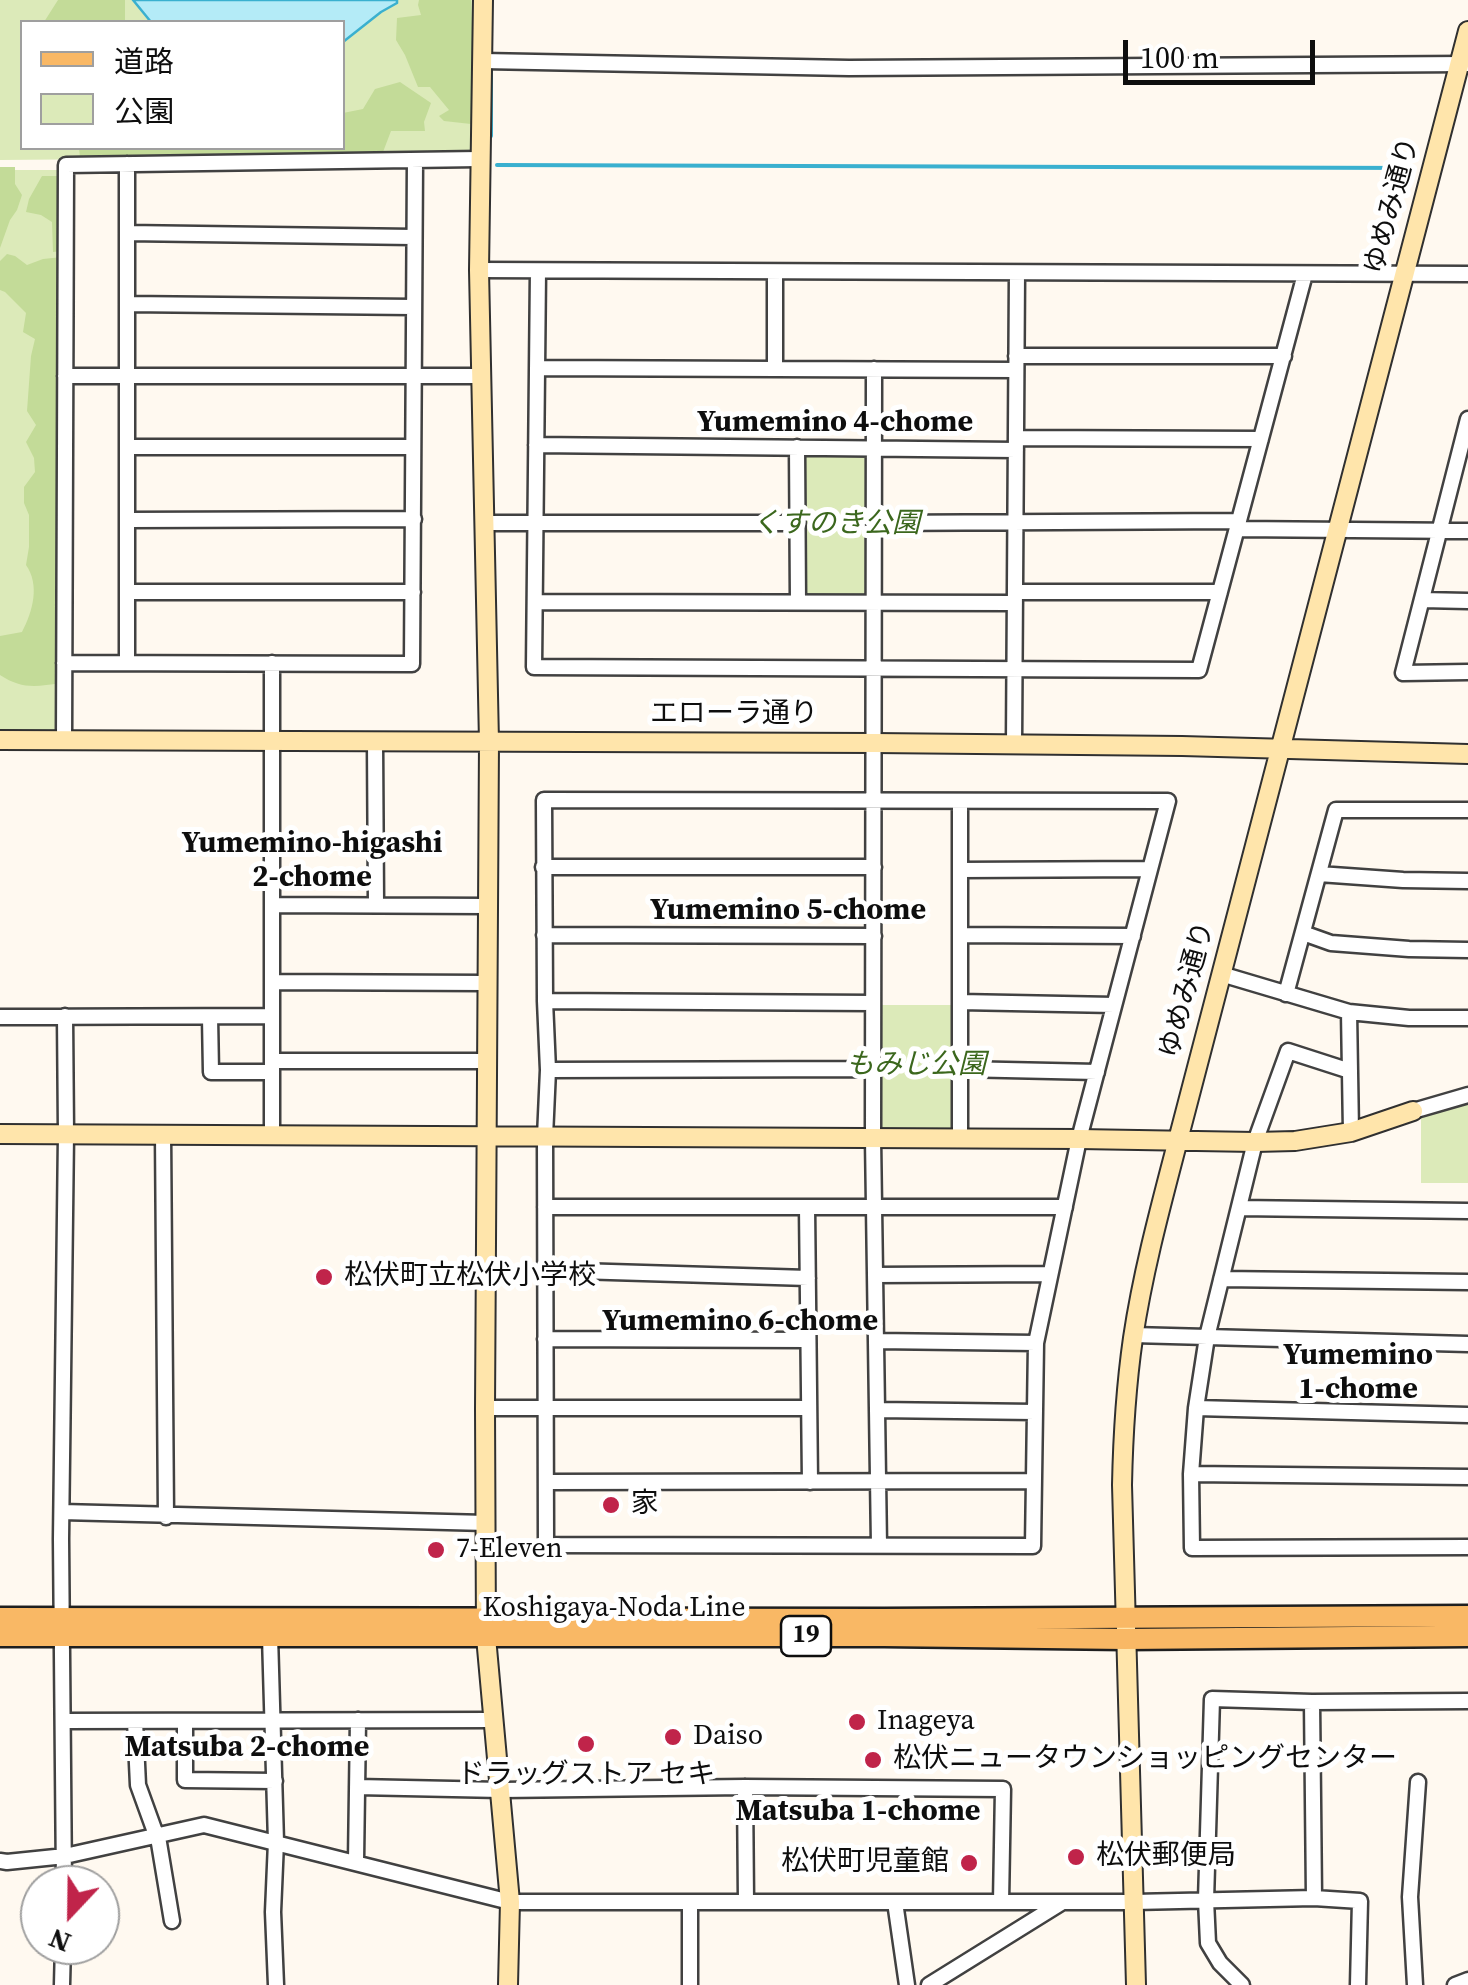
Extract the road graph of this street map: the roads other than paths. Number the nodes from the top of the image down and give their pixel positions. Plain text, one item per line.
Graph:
1 (484, 0) edge
2 (1468, 31) edge
3 (488, 61) junction
4 (1464, 64) edge
5 (479, 159) junction
6 (415, 160) junction
7 (127, 164) junction
8 (127, 233) junction
9 (413, 236) junction
10 (479, 270) junction
11 (538, 270) junction
12 (775, 272) junction
13 (1017, 273) junction
14 (1305, 274) junction
15 (1404, 274) junction
16 (1468, 274) edge
17 (127, 304) junction
18 (413, 307) junction
19 (1284, 356) junction
20 (1016, 363) junction
21 (537, 368) junction
22 (775, 369) junction
23 (874, 370) junction
24 (127, 375) junction
25 (66, 376) junction
26 (414, 376) junction
27 (481, 376) junction
28 (1468, 419) edge
29 (1261, 439) junction
30 (1016, 444) junction
31 (536, 445) junction
32 (127, 447) junction
33 (413, 447) junction
34 (797, 447) junction
35 (874, 448) junction
36 (1462, 464) edge
37 (127, 520) junction
38 (414, 520) junction
39 (1015, 521) junction
40 (484, 523) junction
41 (536, 523) junction
42 (798, 523) junction
43 (874, 523) junction
44 (1238, 525) junction
45 (1337, 531) junction
46 (1439, 531) junction
47 (1468, 531) edge
48 (127, 592) junction
49 (414, 592) junction
50 (1220, 592) junction
51 (1015, 598) junction
52 (1422, 600) junction
53 (1468, 600) edge
54 (535, 602) junction
55 (798, 602) junction
56 (874, 602) junction
57 (64, 663) junction
58 (127, 663) junction
59 (272, 664) junction
60 (874, 669) junction
61 (1014, 669) junction
62 (1468, 672) edge
63 (0, 740) edge
64 (64, 741) junction
65 (272, 742) junction
66 (374, 742) junction
67 (488, 742) junction
68 (874, 742) junction
69 (1014, 744) junction
70 (1278, 750) junction
71 (1468, 754) edge
72 (874, 800) junction
73 (960, 801) junction
74 (1468, 810) edge
75 (543, 866) junction
76 (874, 868) junction
77 (1150, 869) junction
78 (960, 870) junction
79 (1319, 874) junction
80 (1468, 881) edge
81 (272, 905) junction
82 (376, 906) junction
83 (487, 906) junction
84 (1303, 933) junction
85 (544, 935) junction
86 (960, 935) junction
87 (874, 936) junction
88 (1132, 936) junction
89 (1468, 950) edge
90 (1221, 974) junction
91 (272, 982) junction
92 (486, 984) junction
93 (1286, 994) junction
94 (544, 1001) junction
95 (960, 1002) junction
96 (874, 1003) junction
97 (1114, 1005) junction
98 (1349, 1012) junction
99 (0, 1016) edge
100 (64, 1016) junction
101 (210, 1016) junction
102 (272, 1016) junction
103 (1468, 1018) edge
104 (487, 1061) junction
105 (272, 1066) junction
106 (873, 1069) junction
107 (548, 1070) junction
108 (960, 1070) junction
109 (1350, 1071) junction
110 (1097, 1072) junction
111 (1468, 1095) edge
112 (1413, 1111) joint
113 (1351, 1132) junction
114 (0, 1134) edge
115 (66, 1134) junction
116 (163, 1134) junction
117 (272, 1134) junction
118 (487, 1137) junction
119 (544, 1138) junction
120 (960, 1138) junction
121 (1079, 1138) junction
122 (873, 1139) junction
123 (1178, 1140) junction
124 (1255, 1142) junction
125 (545, 1206) junction
126 (807, 1206) junction
127 (874, 1206) junction
128 (1065, 1207) junction
129 (1238, 1208) junction
130 (1468, 1211) edge
131 (545, 1270) junction
132 (1050, 1274) junction
133 (875, 1275) junction
134 (808, 1278) junction
135 (1221, 1279) junction
136 (1468, 1282) edge
137 (1133, 1334) junction
138 (1207, 1337) junction
139 (545, 1339) junction
140 (808, 1340) junction
141 (876, 1341) junction
142 (1036, 1343) junction
143 (1468, 1344) edge
144 (484, 1408) junction
145 (546, 1408) junction
146 (809, 1408) junction
147 (1196, 1408) junction
148 (877, 1410) junction
149 (1035, 1412) junction
150 (1468, 1415) edge
151 (1191, 1474) junction
152 (1468, 1477) edge
153 (1034, 1481) junction
154 (546, 1482) junction
155 (810, 1482) junction
156 (878, 1482) junction
157 (62, 1512) junction
158 (166, 1517) junction
159 (486, 1523) junction
160 (879, 1545) junction
161 (1468, 1547) edge
162 (1468, 1616) edge
163 (0, 1618) edge
164 (486, 1627) junction
165 (62, 1628) junction
166 (1125, 1628) junction
167 (0, 1636) edge
168 (270, 1636) junction
169 (1468, 1636) edge
170 (1468, 1701) edge
171 (1312, 1702) junction
172 (273, 1720) junction
173 (358, 1720) junction
174 (493, 1720) junction
175 (63, 1721) junction
176 (135, 1721) junction
177 (185, 1721) junction
178 (274, 1781) junction
179 (1418, 1782) dead end
180 (745, 1787) junction
181 (357, 1788) junction
182 (501, 1790) junction
183 (155, 1834) junction
184 (276, 1842) junction
185 (65, 1856) junction
186 (0, 1861) edge
187 (356, 1862) junction
188 (65, 1865) edge
189 (1314, 1898) junction
190 (1206, 1900) junction
191 (510, 1902) junction
192 (690, 1902) junction
193 (746, 1902) junction
194 (895, 1902) junction
195 (1002, 1902) junction
196 (1062, 1902) junction
197 (1134, 1902) junction
198 (172, 1922) dead end
199 (1468, 1980) edge
200 (276, 1985) edge
201 (508, 1985) edge
202 (690, 1985) edge
203 (908, 1985) edge
204 (928, 1985) edge
205 (1136, 1985) edge
206 (1242, 1985) edge
207 (1358, 1985) edge
208 (1416, 1985) edge
209 (1455, 1985) edge

1 - 3 street
2 - 4 street, ゆめみ通り
3 - 4 street
3 - 5 street
4 - 15 street, ゆめみ通り
5 - 6 street
5 - 10 street
6 - 7 street
6 - 9 street
7 - 8 street
7 - 25 street
8 - 9 street
8 - 17 street
9 - 18 street
10 - 11 street
10 - 27 street
11 - 12 street
11 - 21 street
12 - 13 street
12 - 22 street
13 - 14 street
13 - 20 street
14 - 15 street
14 - 19 street
15 - 16 street
15 - 45 street, ゆめみ通り
17 - 18 street
17 - 24 street
18 - 26 street
19 - 20 street
19 - 29 street
20 - 23 street
20 - 30 street
21 - 22 street
21 - 31 street
22 - 23 street
23 - 35 street
24 - 25 street
24 - 26 street
24 - 32 street
25 - 57 street
26 - 27 street
26 - 33 street
27 - 40 street
28 - 36 street
29 - 30 street
29 - 44 street
30 - 35 street
30 - 39 street
31 - 34 street
31 - 41 street
32 - 33 street
32 - 37 street
33 - 38 street
34 - 35 street
34 - 42 street
35 - 43 street
36 - 46 street
37 - 38 street
37 - 48 street
38 - 49 street
39 - 43 street
39 - 44 street
39 - 51 street
40 - 41 street
40 - 67 street
41 - 42 street
41 - 54 street
42 - 55 street
43 - 56 street
44 - 45 street
44 - 50 street
45 - 46 street
45 - 70 street, ゆめみ通り
46 - 47 street
46 - 52 street
48 - 49 street
48 - 58 street
49 - 59 street
50 - 51 street
50 - 61 street
51 - 56 street
51 - 61 street
52 - 53 street
52 - 62 street
54 - 55 street
54 - 60 street
55 - 56 street
56 - 60 street
57 - 58 street
57 - 64 street
58 - 59 street
59 - 65 street
60 - 61 street
60 - 68 street
61 - 69 street
63 - 64 street, エローラ通り
64 - 65 street, エローラ通り
65 - 66 street, エローラ通り
65 - 81 street
66 - 67 street, エローラ通り
66 - 82 street
67 - 68 street, エローラ通り
67 - 83 street
68 - 69 street, エローラ通り
68 - 72 street
69 - 70 street, エローラ通り
70 - 71 street, エローラ通り
70 - 90 street, ゆめみ通り
72 - 73 street
72 - 75 street
72 - 76 street
73 - 77 street
73 - 78 street
74 - 79 street
75 - 76 street
75 - 85 street
76 - 87 street
77 - 78 street
77 - 88 street
78 - 86 street
79 - 80 street
79 - 84 street
81 - 82 street
81 - 91 street
82 - 83 street
83 - 92 street
84 - 89 street
84 - 93 street
85 - 87 street
85 - 94 street
86 - 88 street
86 - 95 street
87 - 96 street
88 - 97 street
90 - 93 street
90 - 123 street, ゆめみ通り
91 - 92 street
91 - 102 street
92 - 104 street
93 - 98 street
94 - 96 street
94 - 107 street
95 - 97 street
95 - 108 street
96 - 106 street
97 - 110 street
98 - 103 street
98 - 109 street
99 - 100 street
100 - 101 street
100 - 115 street
101 - 102 street
101 - 105 street
102 - 105 street
104 - 105 street
104 - 118 street
105 - 117 street
106 - 107 street
106 - 122 street
107 - 119 street
108 - 110 street
108 - 120 street
109 - 113 street
109 - 124 street
110 - 121 street
111 - 112 street
112 - 113 street
113 - 124 street
114 - 115 street
115 - 116 street
115 - 157 street
116 - 117 street
116 - 158 street
117 - 118 street
118 - 119 street
118 - 144 street
119 - 122 street
119 - 125 street
120 - 121 street
120 - 122 street
121 - 123 street
121 - 128 street
122 - 127 street
123 - 124 street
123 - 137 street, ゆめみ通り
124 - 129 street
125 - 126 street
125 - 131 street
126 - 127 street
126 - 134 street
127 - 128 street
127 - 133 street
128 - 132 street
129 - 130 street
129 - 135 street
131 - 134 street
131 - 139 street
132 - 133 street
132 - 142 street
133 - 141 street
134 - 140 street
135 - 136 street
135 - 138 street
137 - 138 street
137 - 166 street, ゆめみ通り
138 - 143 street
138 - 147 street
139 - 140 street
139 - 145 street
140 - 146 street
141 - 142 street
141 - 148 street
142 - 149 street
144 - 145 street
144 - 159 street
145 - 146 street
145 - 154 street
146 - 155 street
147 - 150 street
147 - 151 street
148 - 149 street
148 - 156 street
149 - 153 street
151 - 152 street
151 - 161 street
153 - 156 street
153 - 160 street
154 - 155 street
154 - 160 street
155 - 156 street
156 - 160 street
157 - 158 street
157 - 165 street
158 - 159 street
159 - 164 street
162 - 166 main road, Koshigaya-Noda Line / 19
163 - 165 main road, Koshigaya-Noda Line / 19
164 - 165 main road, Koshigaya-Noda Line / 19
164 - 166 main road, Koshigaya-Noda Line / 19
164 - 168 main road, Koshigaya-Noda Line / 19
164 - 174 street
165 - 167 main road, Koshigaya-Noda Line / 19
165 - 168 main road, Koshigaya-Noda Line / 19
165 - 175 street
166 - 169 main road, Koshigaya-Noda Line / 19
166 - 197 street, ゆめみ通り
168 - 172 street
170 - 171 street
171 - 189 street
171 - 190 street
172 - 173 street
172 - 177 street
172 - 178 street
173 - 174 street
173 - 181 street
174 - 182 street
175 - 176 street
175 - 185 street
176 - 177 street
176 - 183 street
177 - 178 street
178 - 184 street
179 - 208 street
180 - 182 street
180 - 193 street
180 - 195 street
181 - 182 street
181 - 187 street
182 - 191 street
183 - 184 street
183 - 185 street
183 - 198 street
184 - 187 street
184 - 200 street
185 - 186 street
185 - 188 street
187 - 191 street
189 - 190 street
189 - 207 street
190 - 197 street
190 - 206 street
191 - 192 street
191 - 201 street
192 - 193 street
192 - 202 street
193 - 194 street
194 - 195 street
194 - 203 street
195 - 196 street
196 - 197 street
196 - 204 street
197 - 205 street, ゆめみ通り
199 - 209 street

